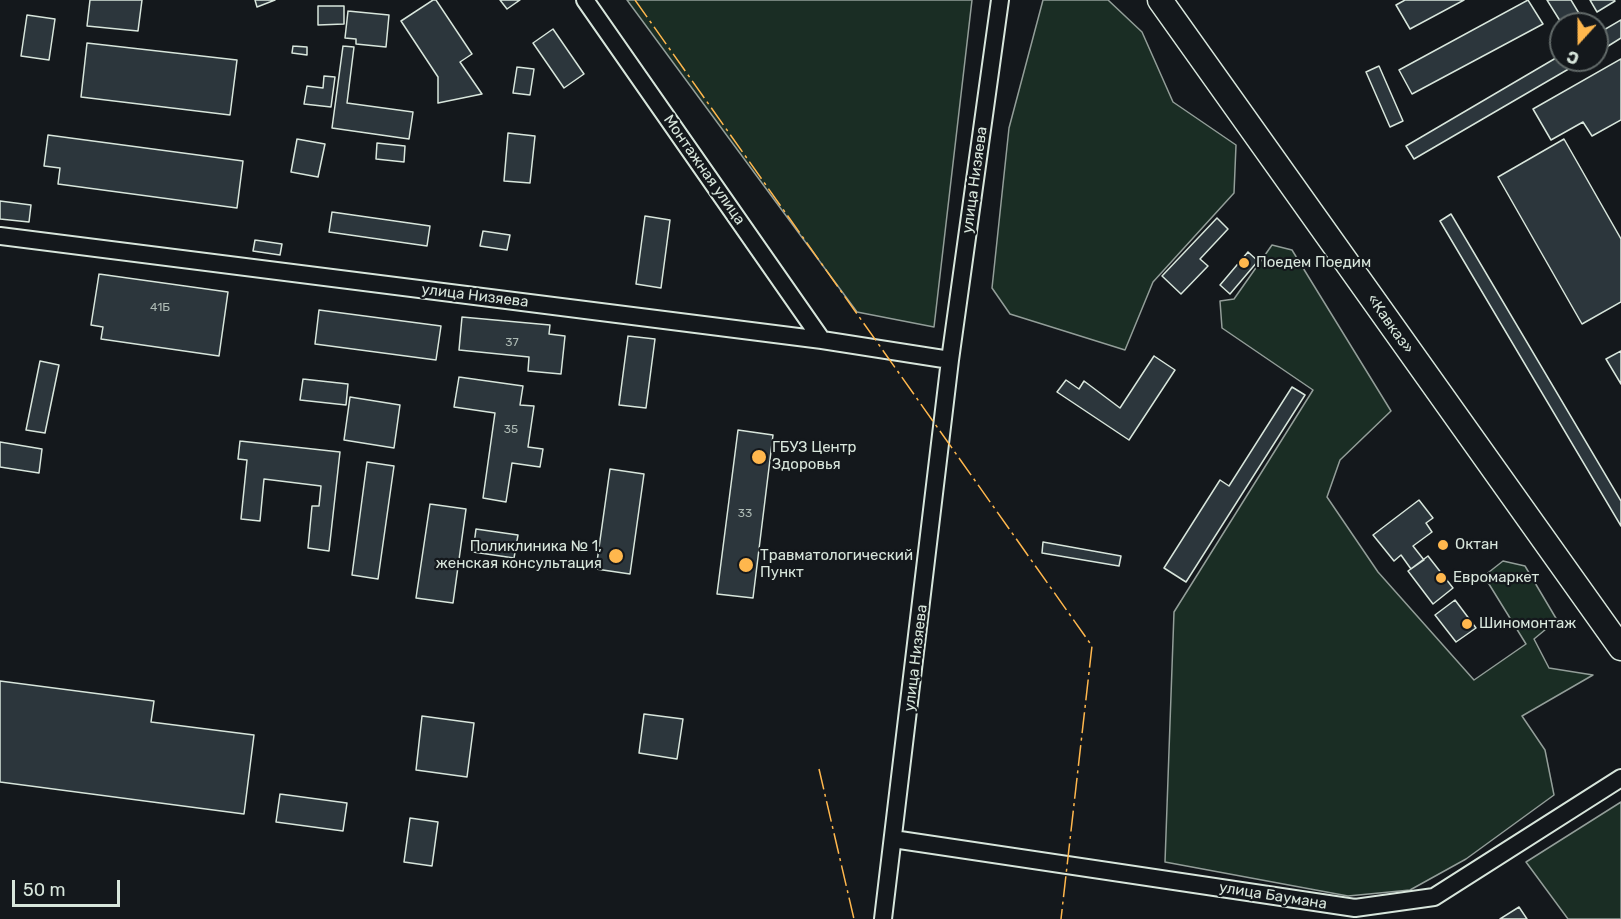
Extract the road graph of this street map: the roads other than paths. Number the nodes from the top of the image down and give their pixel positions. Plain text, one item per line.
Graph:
1 (585, 0) edge
2 (1000, 0) edge
3 (1160, 0) edge
4 (0, 236) edge
5 (822, 340) junction
6 (950, 360) junction
7 (1621, 648) edge
8 (1621, 778) edge
9 (893, 839) junction
10 (883, 919) edge

1 - 5 street, Монтажная улица
2 - 6 street, улица Низяева
3 - 7 highway, «Кавказ»
4 - 5 street, улица Низяева
5 - 6 street, улица Низяева
6 - 9 street, улица Низяева
8 - 9 street, улица Баумана
9 - 10 street, улица Низяева

